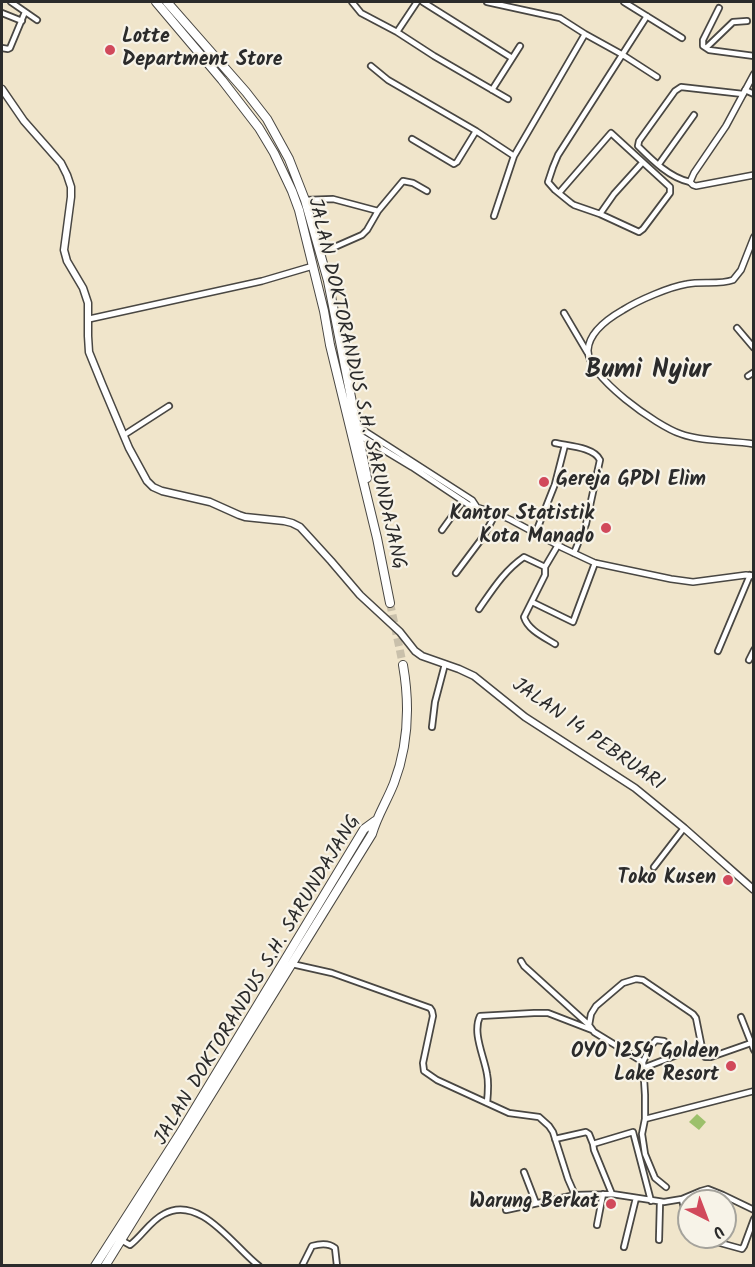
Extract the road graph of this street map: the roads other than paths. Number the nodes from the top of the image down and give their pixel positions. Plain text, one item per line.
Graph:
1 (11, 2) edge
2 (156, 2) edge
3 (167, 2) edge
4 (352, 2) edge
5 (417, 2) edge
6 (423, 2) edge
7 (487, 2) edge
8 (624, 2) edge
9 (718, 8) dead end
10 (25, 12) junction
11 (2, 13) edge
12 (647, 16) junction
13 (37, 20) dead end
14 (22, 21) junction
15 (747, 21) dead end
16 (397, 32) junction
17 (585, 34) junction
18 (682, 38) dead end
19 (519, 46) dead end
20 (2, 48) edge
21 (706, 48) junction
22 (623, 55) junction
23 (753, 56) edge
24 (512, 58) junction
25 (371, 66) dead end
26 (753, 74) edge
27 (657, 77) dead end
28 (2, 89) edge
29 (492, 90) junction
30 (744, 92) junction
31 (753, 94) edge
32 (250, 98) junction
33 (508, 99) dead end
34 (241, 105) junction
35 (694, 115) dead end
36 (476, 131) junction
37 (411, 140) dead end
38 (514, 156) junction
39 (642, 163) junction
40 (659, 164) junction
41 (753, 175) edge
42 (690, 182) junction
43 (427, 191) dead end
44 (559, 193) junction
45 (305, 200) junction
46 (378, 211) junction
47 (600, 214) junction
48 (494, 216) dead end
49 (753, 237) edge
50 (321, 253) junction
51 (313, 266) junction
52 (564, 314) dead end
53 (89, 319) junction
54 (737, 328) dead end
55 (753, 348) edge
56 (588, 353) junction
57 (753, 372) edge
58 (748, 376) dead end
59 (346, 391) junction
60 (169, 406) dead end
61 (357, 426) junction
62 (124, 435) junction
63 (359, 435) junction
64 (555, 443) dead end
65 (753, 444) edge
66 (565, 445) junction
67 (463, 501) junction
68 (477, 507) junction
69 (496, 513) junction
70 (374, 527) junction
71 (442, 530) dead end
72 (536, 532) junction
73 (558, 545) junction
74 (574, 553) junction
75 (595, 563) junction
76 (545, 567) junction
77 (456, 573) dead end
78 (752, 575) edge
79 (532, 602) junction
80 (390, 603) tunnel mouth
81 (479, 609) dead end
82 (555, 644) dead end
83 (753, 650) edge
84 (718, 651) dead end
85 (749, 660) dead end
86 (445, 664) junction
87 (403, 665) tunnel mouth
88 (432, 727) dead end
89 (375, 821) junction
90 (684, 828) junction
91 (654, 867) dead end
92 (753, 890) edge
93 (521, 961) dead end
94 (292, 964) junction
95 (741, 1017) dead end
96 (590, 1027) junction
97 (664, 1041) dead end
98 (751, 1043) junction
99 (753, 1050) edge
100 (677, 1055) dead end
101 (643, 1065) junction
102 (753, 1091) edge
103 (487, 1103) junction
104 (645, 1119) junction
105 (555, 1139) junction
106 (593, 1144) junction
107 (525, 1172) dead end
108 (666, 1187) dead end
109 (603, 1194) junction
110 (612, 1194) junction
111 (575, 1195) junction
112 (636, 1198) junction
113 (677, 1200) edge
114 (651, 1201) junction
115 (660, 1202) junction
116 (737, 1202) edge
117 (536, 1203) junction
118 (506, 1210) dead end
119 (753, 1210) edge
120 (753, 1219) edge
121 (597, 1225) dead end
122 (121, 1240) junction
123 (659, 1240) dead end
124 (624, 1247) dead end
125 (737, 1248) edge
126 (95, 1266) edge
127 (105, 1266) edge
128 (259, 1266) edge
129 (302, 1266) edge
130 (337, 1266) edge

1 - 10 street
2 - 34 highway, JALAN DOKTORANDUS S.H. SARUNDAJANG
3 - 32 highway
4 - 16 street
5 - 16 street
6 - 24 street
7 - 17 street
8 - 12 street
9 - 21 street
10 - 13 street
10 - 14 street
11 - 14 street
12 - 18 street
12 - 22 street
14 - 20 street
15 - 21 street
16 - 29 street
17 - 22 street
17 - 38 street
19 - 24 street
21 - 23 street
22 - 27 street
22 - 44 street
24 - 29 street
25 - 36 street
26 - 30 street
28 - 53 main road, JALAN 14 PEBRUARI
29 - 33 street
30 - 31 street
30 - 40 street
30 - 42 street
32 - 34 highway
32 - 45 highway
34 - 51 highway, JALAN DOKTORANDUS S.H. SARUNDAJANG
35 - 40 street
36 - 37 street
36 - 38 street
38 - 48 street
39 - 44 street
39 - 47 street
39 - 47 street
40 - 42 street
41 - 42 street
43 - 46 street
44 - 47 street
45 - 46 street
45 - 50 highway
46 - 50 street
49 - 56 street
50 - 59 highway
51 - 53 street
51 - 59 highway, JALAN DOKTORANDUS S.H. SARUNDAJANG
52 - 56 street
53 - 62 main road, JALAN 14 PEBRUARI
54 - 55 street
56 - 65 street
57 - 58 street
59 - 61 highway
59 - 70 highway, JALAN DOKTORANDUS S.H. SARUNDAJANG
60 - 62 street
61 - 63 highway
61 - 68 street
62 - 86 main road, JALAN 14 PEBRUARI
63 - 67 street
63 - 70 highway
64 - 66 street
66 - 72 street
66 - 74 street
67 - 68 street
67 - 71 street
68 - 69 street
69 - 72 street
69 - 77 street
70 - 80 highway, JALAN DOKTORANDUS S.H. SARUNDAJANG
72 - 73 street
73 - 74 street
73 - 76 street
74 - 75 street
75 - 78 street
75 - 79 street
76 - 79 street
76 - 81 street
78 - 84 street
79 - 82 street
83 - 85 street
86 - 88 street
86 - 90 main road, JALAN 14 PEBRUARI
87 - 89 highway, JALAN DOKTORANDUS S.H. SARUNDAJANG
89 - 94 highway, JALAN DOKTORANDUS S.H. SARUNDAJANG
89 - 126 highway
90 - 91 street
90 - 92 main road, JALAN 14 PEBRUARI
93 - 96 street
94 - 103 street
94 - 122 highway, JALAN DOKTORANDUS S.H. SARUNDAJANG
95 - 98 street
96 - 98 street
96 - 101 street
96 - 103 street
97 - 101 street
98 - 99 street
100 - 101 street
101 - 104 street
102 - 104 street
103 - 105 street
104 - 108 street
105 - 106 street
105 - 111 street
106 - 110 street
106 - 114 street
107 - 117 street
109 - 110 street
109 - 111 street
109 - 121 street
110 - 112 street
111 - 117 street
112 - 114 street
112 - 124 street
113 - 115 street
114 - 115 street
115 - 123 street
116 - 119 street
117 - 118 street
120 - 125 street
122 - 127 highway, JALAN DOKTORANDUS S.H. SARUNDAJANG
122 - 128 street
129 - 130 street

